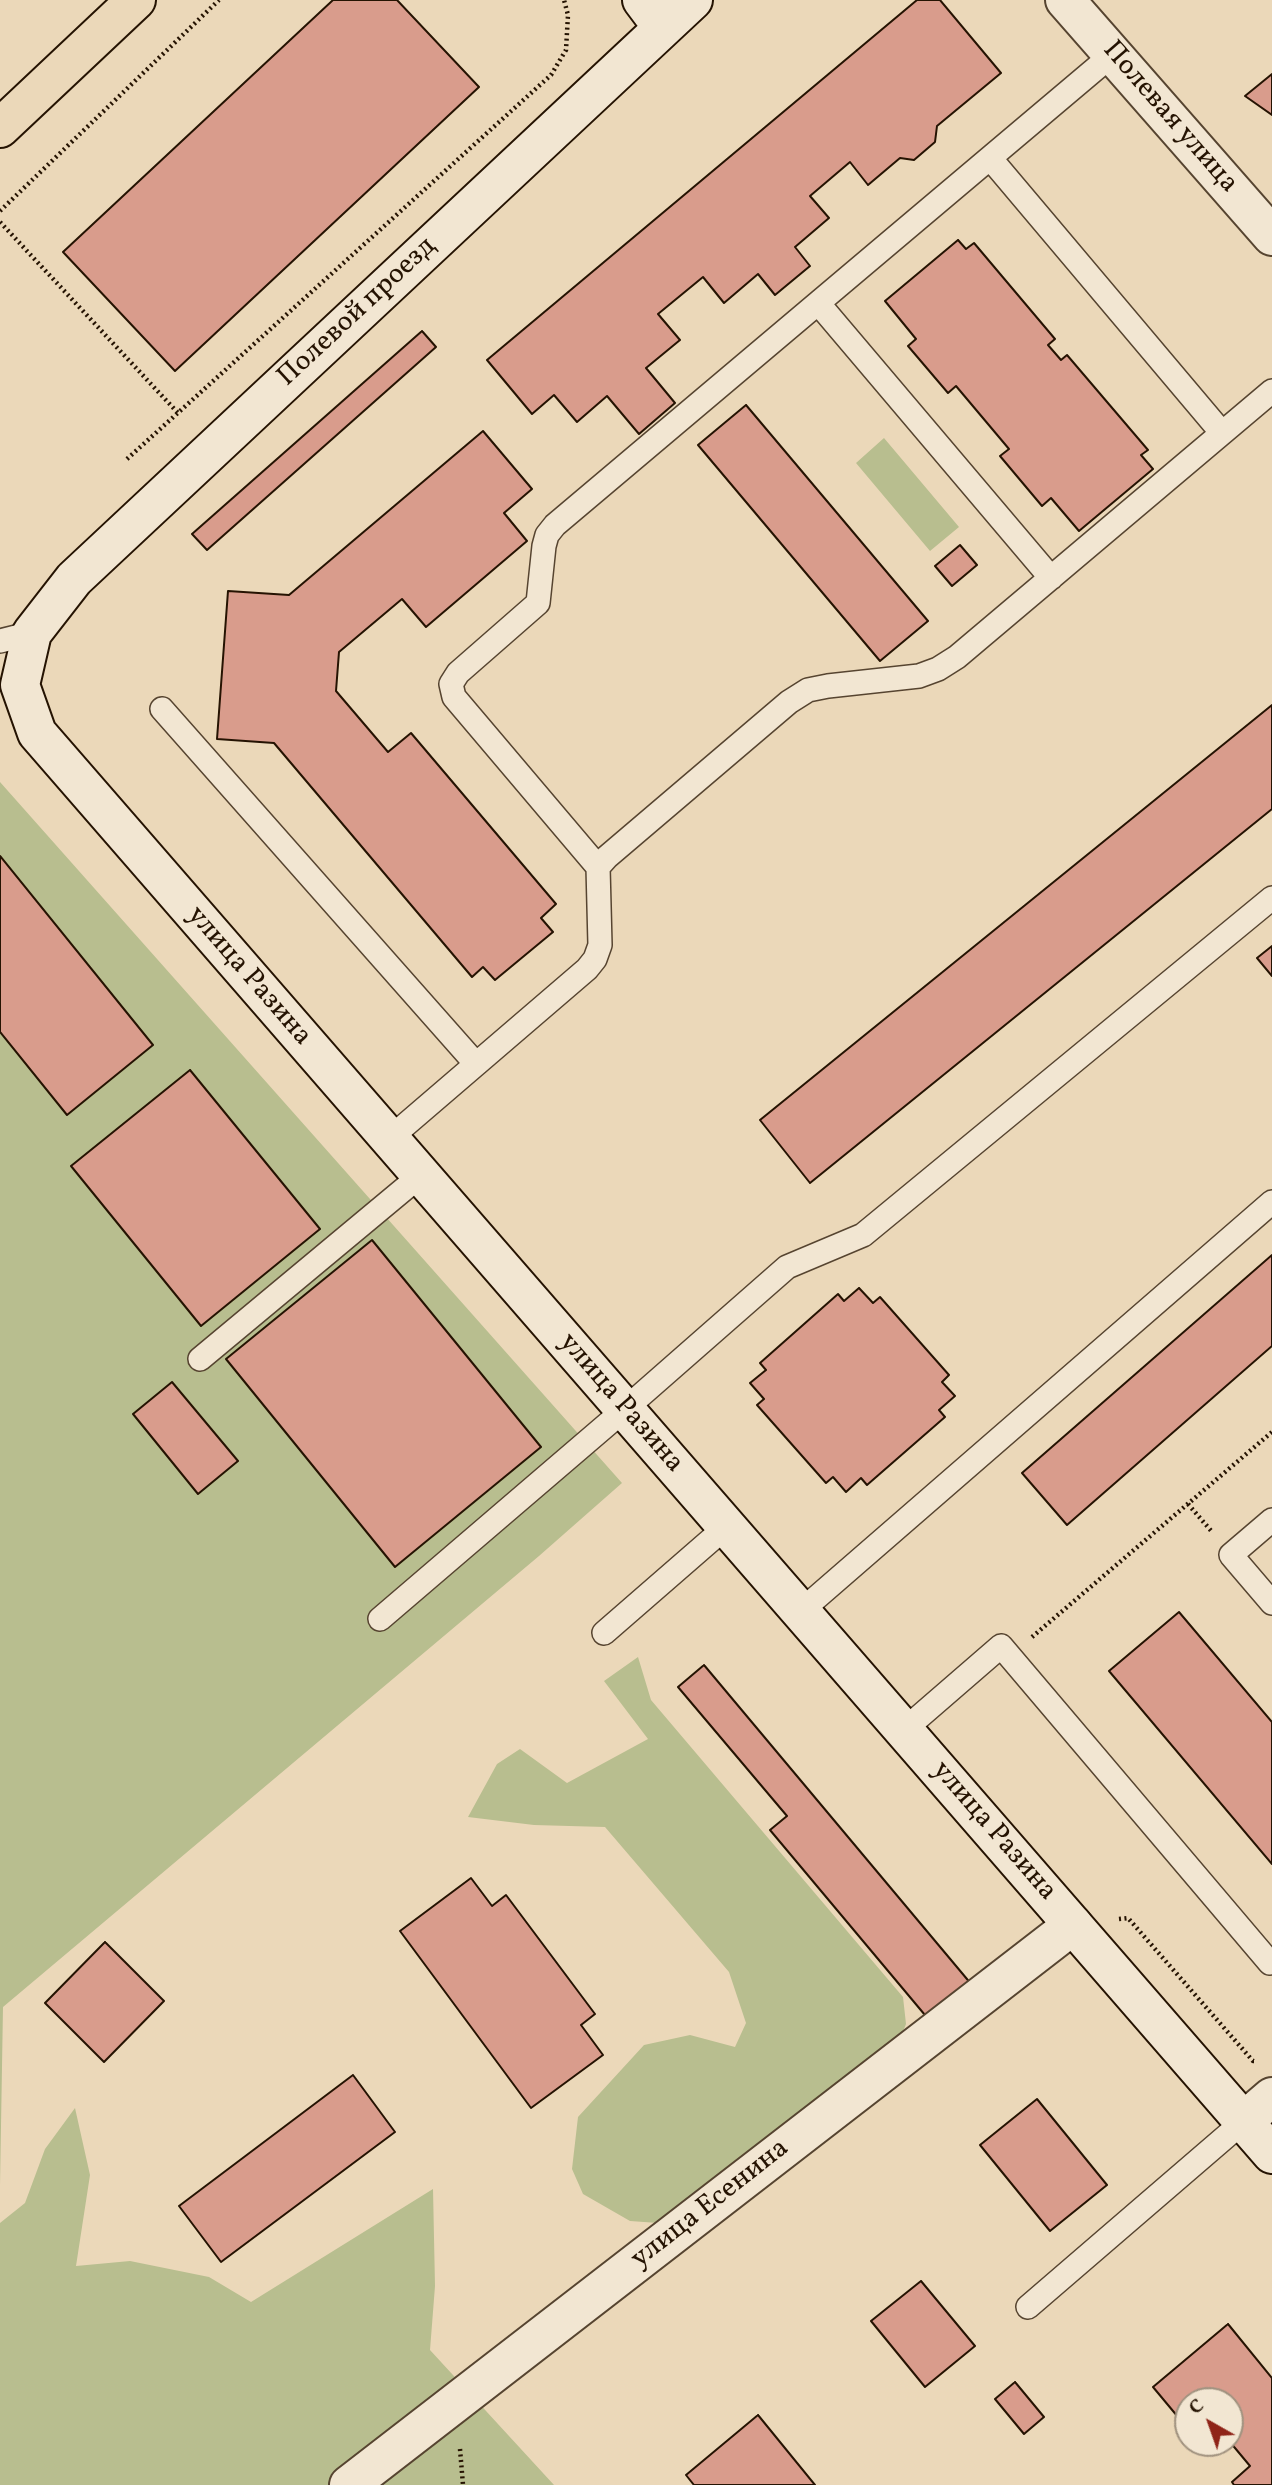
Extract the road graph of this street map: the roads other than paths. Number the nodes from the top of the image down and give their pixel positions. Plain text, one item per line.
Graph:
1 (136, 0) edge
2 (693, 0) edge
3 (1065, 0) edge
4 (652, 14) edge
5 (1112, 54) junction
6 (0, 128) edge
7 (990, 158) junction
8 (1272, 236) edge
9 (818, 303) junction
10 (1272, 391) edge
11 (1222, 433) junction
12 (1051, 578) junction
13 (16, 637) edge
14 (162, 709) dead end
15 (598, 867) junction
16 (1272, 898) edge
17 (476, 1064) junction
18 (389, 1139) junction
19 (421, 1175) junction
20 (1272, 1202) edge
21 (200, 1359) dead end
22 (624, 1410) junction
23 (1272, 1520) edge
24 (727, 1526) junction
25 (1272, 1603) edge
26 (801, 1611) junction
27 (380, 1619) dead end
28 (604, 1633) dead end
29 (904, 1730) junction
30 (1073, 1925) junction
31 (1269, 1963) dead end
32 (1258, 2109) edge
33 (1272, 2154) edge
34 (1028, 2307) dead end
35 (349, 2485) edge

1 - 6 main road
2 - 4 main road, Полевой проезд
3 - 5 main road, Полевая улица
4 - 13 main road, Полевой проезд
5 - 7 lane
5 - 8 main road, Полевая улица
7 - 9 lane
7 - 11 lane
9 - 12 lane
9 - 15 lane
10 - 11 lane
11 - 12 lane
12 - 15 lane
13 - 18 main road, улица Разина
14 - 17 lane
15 - 17 lane
16 - 22 lane
17 - 18 lane
18 - 19 main road, улица Разина
19 - 21 lane
19 - 22 main road, улица Разина
20 - 26 lane
22 - 24 main road, улица Разина
22 - 27 lane
23 - 25 lane
24 - 26 main road, улица Разина
24 - 28 lane
26 - 29 main road, улица Разина
29 - 30 main road, улица Разина
29 - 31 lane
30 - 32 main road, улица Разина
30 - 35 main road, улица Есенина
32 - 33 main road, улица Разина
32 - 34 lane

